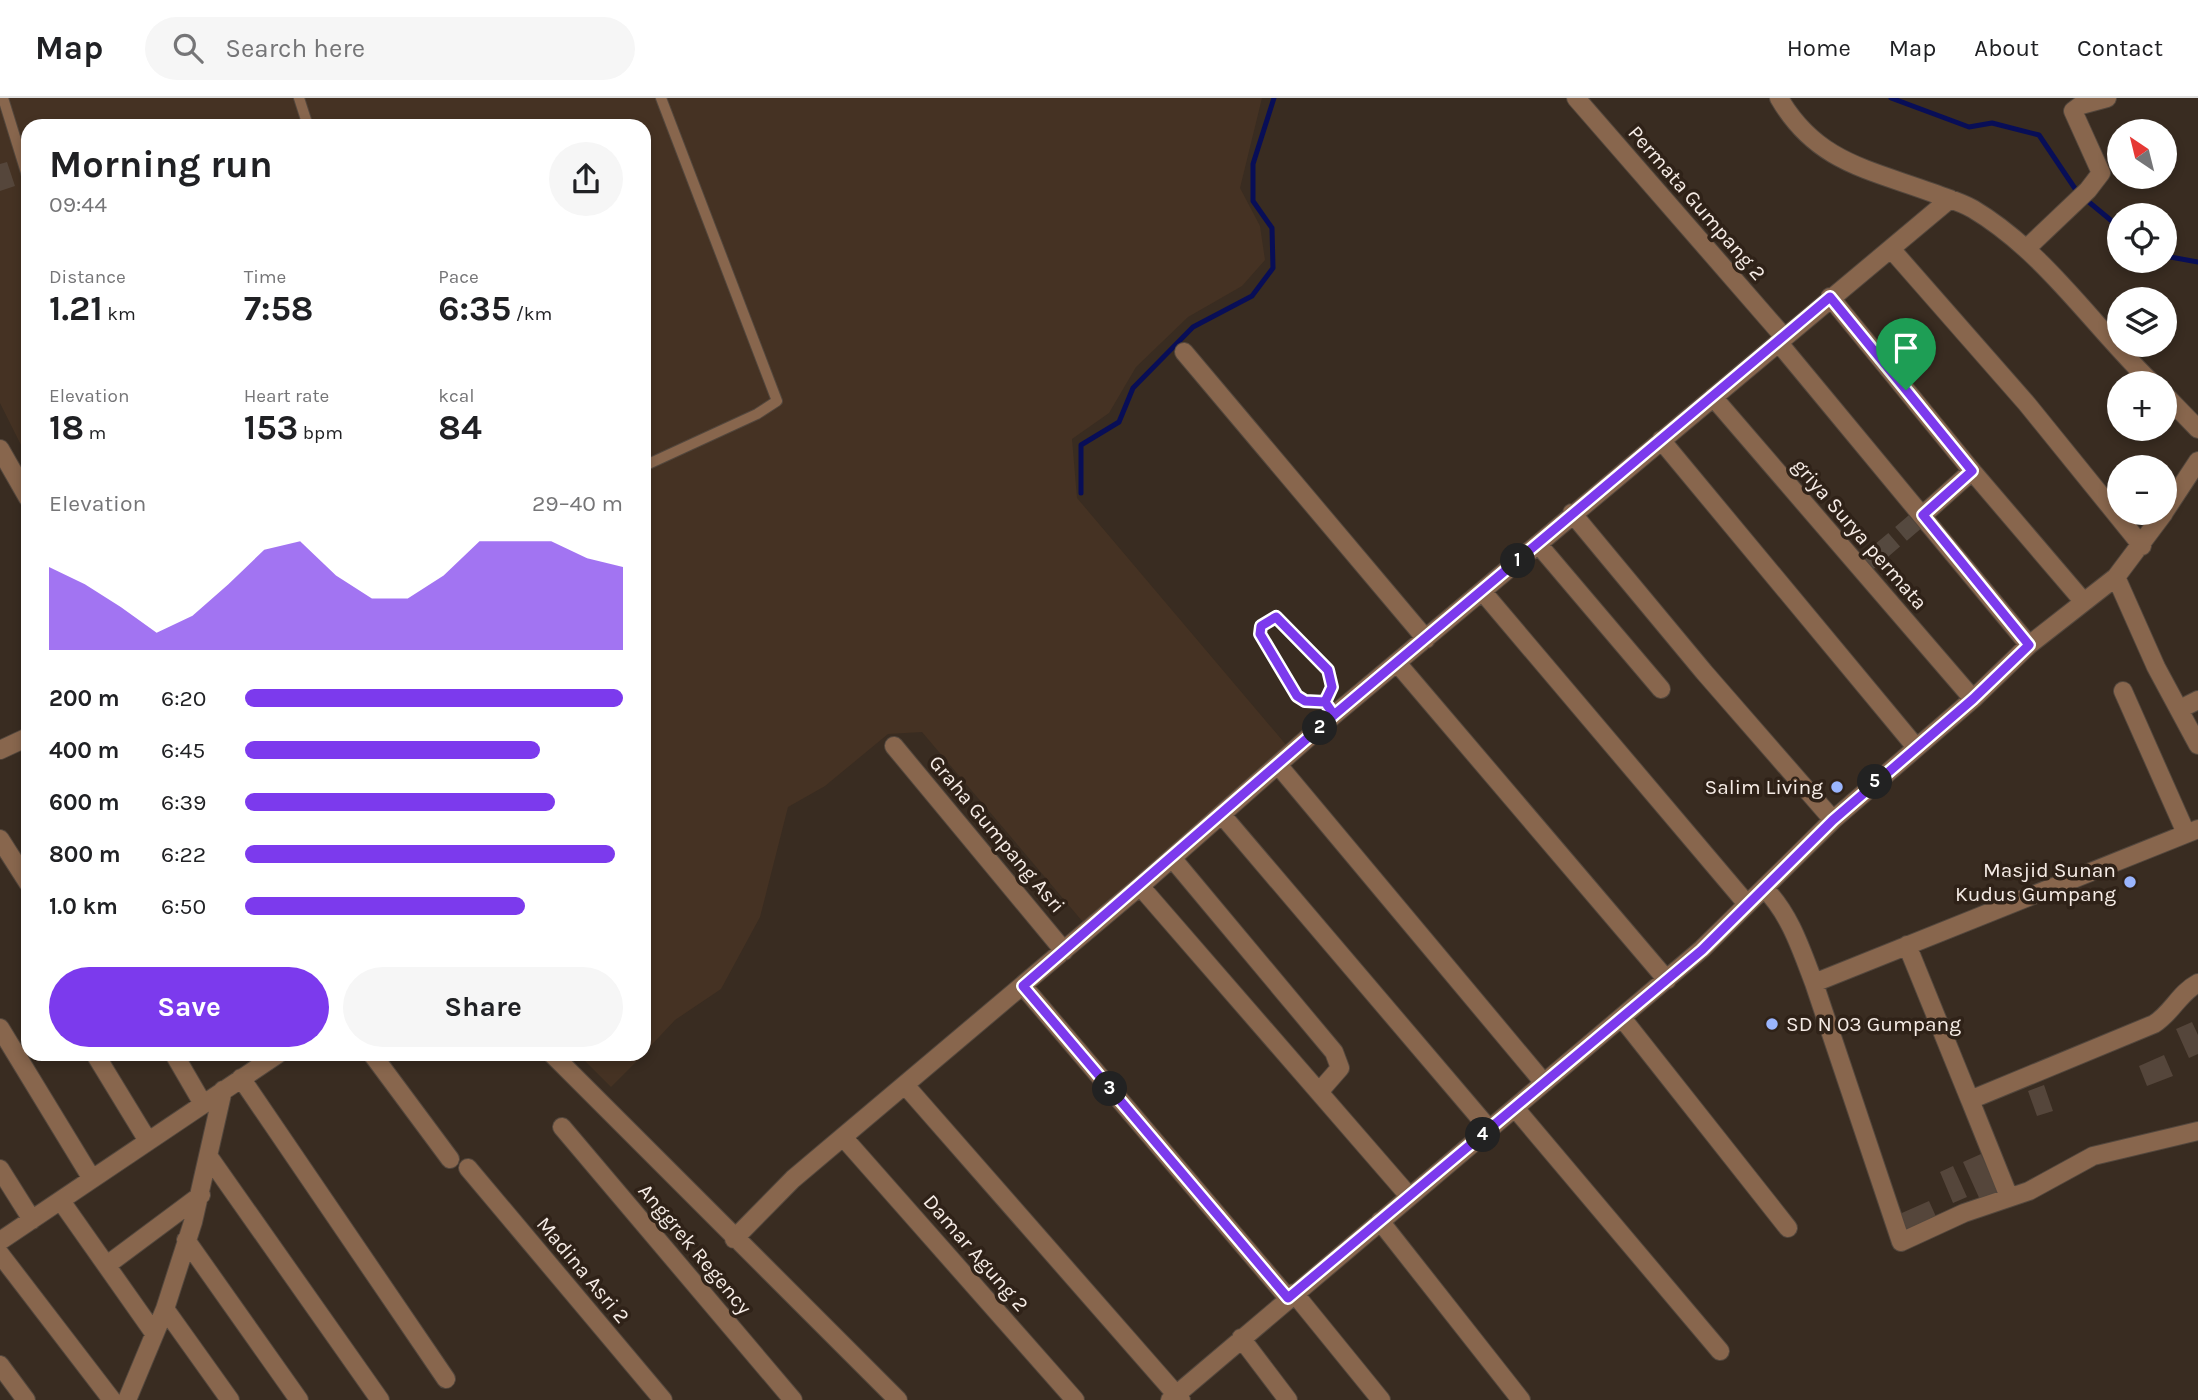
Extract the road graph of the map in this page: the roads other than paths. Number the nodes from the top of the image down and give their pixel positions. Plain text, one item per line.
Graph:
1 (3, 98) edge
2 (299, 98) edge
3 (660, 98) edge
4 (1576, 98) edge
5 (1779, 98) edge
6 (2107, 98) edge
7 (306, 119) edge
8 (21, 156) edge
9 (1950, 199) junction
10 (2027, 248) junction
11 (1892, 250) junction
12 (1830, 297) junction
13 (1781, 340) junction
14 (1184, 352) dead end
15 (2141, 371) edge
16 (1713, 397) junction
17 (2177, 407) edge
18 (2198, 429) edge
19 (1661, 440) junction
20 (1, 455) edge
21 (2198, 461) edge
22 (651, 463) edge
23 (1972, 471) junction
24 (21, 487) edge
25 (2177, 492) edge
26 (1573, 513) junction
27 (1923, 515) junction
28 (2155, 525) edge
29 (1538, 544) junction
30 (2141, 546) junction
31 (2116, 577) junction
32 (1482, 591) junction
33 (2083, 601) junction
34 (1426, 639) junction
35 (2029, 645) junction
36 (1398, 664) junction
37 (1661, 689) dead end
38 (2123, 691) dead end
39 (1973, 699) junction
40 (2198, 700) edge
41 (1330, 709) junction
42 (2180, 709) junction
43 (21, 740) edge
44 (2198, 745) edge
45 (894, 746) dead end
46 (1915, 746) junction
47 (0, 750) edge
48 (1279, 766) junction
49 (1222, 815) junction
50 (1833, 820) junction
51 (2192, 831) edge
52 (0, 839) edge
53 (1172, 858) junction
54 (21, 872) edge
55 (1140, 886) junction
56 (1764, 888) junction
57 (1747, 904) junction
58 (1907, 945) junction
59 (1064, 951) junction
60 (1667, 980) junction
61 (1814, 983) junction
62 (2198, 983) edge
63 (1023, 986) junction
64 (1622, 1018) junction
65 (0, 1028) edge
66 (99, 1061) edge
67 (178, 1061) edge
68 (257, 1061) edge
69 (377, 1061) edge
70 (559, 1061) edge
71 (241, 1079) junction
72 (1544, 1083) junction
73 (905, 1085) junction
74 (223, 1090) junction
75 (1319, 1092) junction
76 (1970, 1100) junction
77 (203, 1104) junction
78 (1515, 1108) junction
79 (562, 1127) dead end
80 (1490, 1130) junction
81 (2198, 1131) edge
82 (844, 1137) junction
83 (148, 1141) junction
84 (209, 1157) junction
85 (450, 1159) dead end
86 (468, 1168) dead end
87 (0, 1169) edge
88 (92, 1179) junction
89 (201, 1195) junction
90 (1409, 1196) junction
91 (2009, 1197) junction
92 (61, 1200) junction
93 (32, 1220) junction
94 (1380, 1222) junction
95 (1788, 1228) dead end
96 (734, 1239) junction
97 (186, 1240) junction
98 (0, 1241) edge
99 (0, 1254) edge
100 (107, 1265) junction
101 (1291, 1296) junction
102 (164, 1309) junction
103 (154, 1333) junction
104 (1241, 1338) junction
105 (1720, 1351) dead end
106 (0, 1364) edge
107 (446, 1379) dead end
108 (1175, 1398) edge
109 (124, 1399) edge
110 (26, 1400) edge
111 (230, 1400) edge
112 (299, 1400) edge
113 (380, 1400) edge
114 (663, 1400) edge
115 (793, 1400) edge
116 (898, 1400) edge
117 (1075, 1400) edge
118 (1288, 1400) edge
119 (1381, 1400) edge
120 (1521, 1400) edge

1 - 8 lane
2 - 7 lane
3 - 22 lane
4 - 13 street, Permata Gumpang 2
5 - 9 street
6 - 10 street
9 - 10 street
9 - 11 street
10 - 15 street
11 - 12 street
11 - 30 street
12 - 13 street
12 - 23 street
13 - 16 street
13 - 27 street, Permata Gumpang 2
14 - 34 street
16 - 19 street
16 - 39 street, griya Surya permata
17 - 18 street
19 - 26 street
19 - 46 street
20 - 24 street
21 - 25 street
23 - 27 street
23 - 33 street
26 - 29 street
26 - 50 street
27 - 35 street, Permata Gumpang 2
28 - 30 street
29 - 32 street
29 - 37 street
30 - 31 street
31 - 33 street
31 - 42 street
32 - 34 street
32 - 57 street
33 - 35 street
34 - 36 street
35 - 39 street
36 - 41 street
36 - 60 street
38 - 51 street
39 - 46 street
40 - 42 street
41 - 41 lane
41 - 48 street
42 - 44 street
43 - 47 street
45 - 59 street, Graha Gumpang Asri
46 - 50 street
48 - 49 street
48 - 72 street
49 - 53 street
49 - 80 street
50 - 56 street
51 - 58 street
52 - 54 street
53 - 55 street
53 - 75 street
55 - 59 street
55 - 75 street
56 - 57 street
56 - 61 street
57 - 60 street
58 - 61 street
58 - 76 street
59 - 63 street
60 - 64 street
61 - 91 street
62 - 76 street
63 - 73 street
63 - 101 street
64 - 72 street
64 - 95 street
65 - 88 street
66 - 83 street
67 - 77 street
68 - 71 street
69 - 85 street
70 - 96 street
71 - 74 street
71 - 107 street
72 - 78 street
73 - 82 street
73 - 108 street
74 - 77 street
74 - 84 street
75 - 90 street
76 - 91 street
77 - 83 street
78 - 80 street
78 - 105 street
79 - 115 street, Anggrek Regency
80 - 90 street
81 - 91 street
82 - 96 street
82 - 117 street, Damar Agung 2
83 - 88 street
84 - 89 street
84 - 113 street
86 - 114 street, Madina Asri 2
87 - 93 street
88 - 92 street
89 - 97 street
89 - 100 street
90 - 94 street
92 - 93 street
92 - 100 street
93 - 98 street
94 - 101 street
94 - 120 street
96 - 116 street
97 - 102 street
97 - 112 street
99 - 109 street
100 - 103 street
101 - 104 street
101 - 119 street
102 - 103 street
102 - 111 street
103 - 109 street
104 - 108 street
104 - 118 street
106 - 110 street

